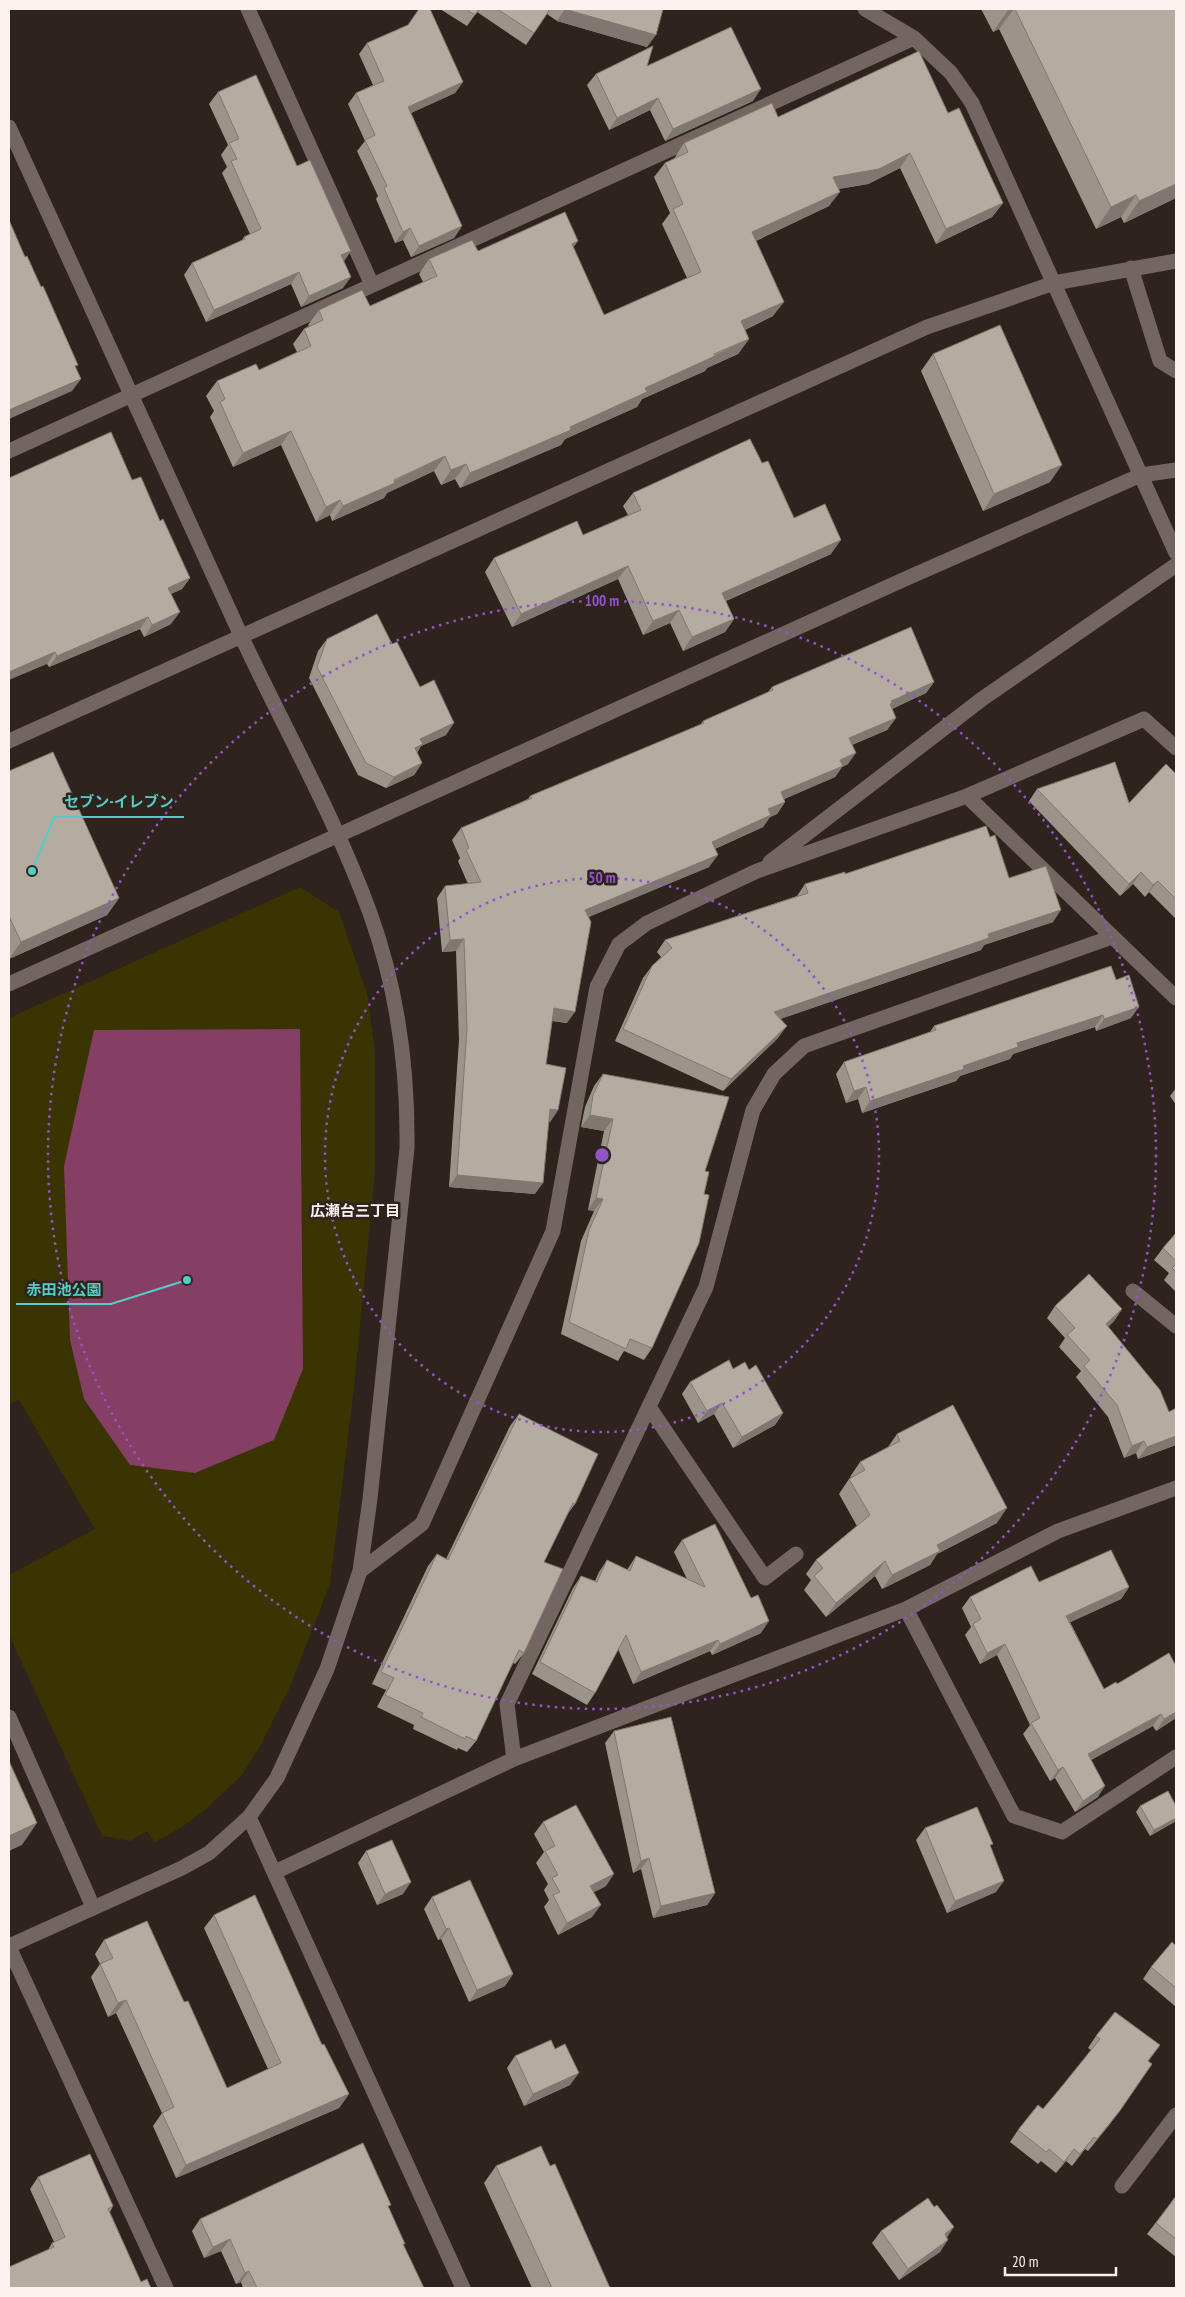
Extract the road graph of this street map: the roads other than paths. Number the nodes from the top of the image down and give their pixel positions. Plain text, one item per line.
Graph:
1 (248, 9) edge
2 (865, 9) edge
3 (914, 38) junction
4 (9, 127) edge
5 (1176, 261) edge
6 (1131, 268) junction
7 (1054, 284) junction
8 (372, 285) junction
9 (1176, 371) edge
10 (131, 396) junction
11 (9, 451) edge
12 (1176, 470) edge
13 (1141, 476) junction
14 (1176, 553) edge
15 (1176, 565) edge
16 (241, 636) junction
17 (9, 741) edge
18 (1176, 748) edge
19 (967, 796) junction
20 (339, 835) junction
21 (757, 871) junction
22 (1112, 937) junction
23 (9, 984) edge
24 (1176, 998) edge
25 (1133, 1292) dead end
26 (1176, 1326) edge
27 (650, 1407) junction
28 (1176, 1488) edge
29 (796, 1554) dead end
30 (360, 1571) junction
31 (906, 1609) junction
32 (9, 1717) edge
33 (1176, 1758) edge
34 (514, 1759) junction
35 (249, 1817) junction
36 (275, 1872) junction
37 (92, 1907) junction
38 (9, 1946) edge
39 (1176, 2115) edge
40 (1122, 2186) dead end
41 (166, 2288) edge
42 (464, 2288) edge

1 - 8 street
2 - 3 street
3 - 7 street
3 - 8 street
4 - 10 street
5 - 6 street
6 - 7 street
6 - 9 street
7 - 13 street
7 - 16 street
8 - 10 street
10 - 11 street
10 - 16 street
12 - 13 street
13 - 14 street
13 - 20 street
15 - 21 street
16 - 17 street
16 - 20 street
18 - 19 street
19 - 21 street
19 - 22 street
20 - 23 street
20 - 30 street
21 - 30 street
22 - 24 street
22 - 27 street
25 - 26 street
27 - 29 street
27 - 34 street
28 - 31 street
30 - 35 street
31 - 33 street
31 - 34 street
32 - 37 street
34 - 36 street
35 - 36 street
35 - 37 street
36 - 42 street
37 - 38 street
38 - 41 street
39 - 40 street

